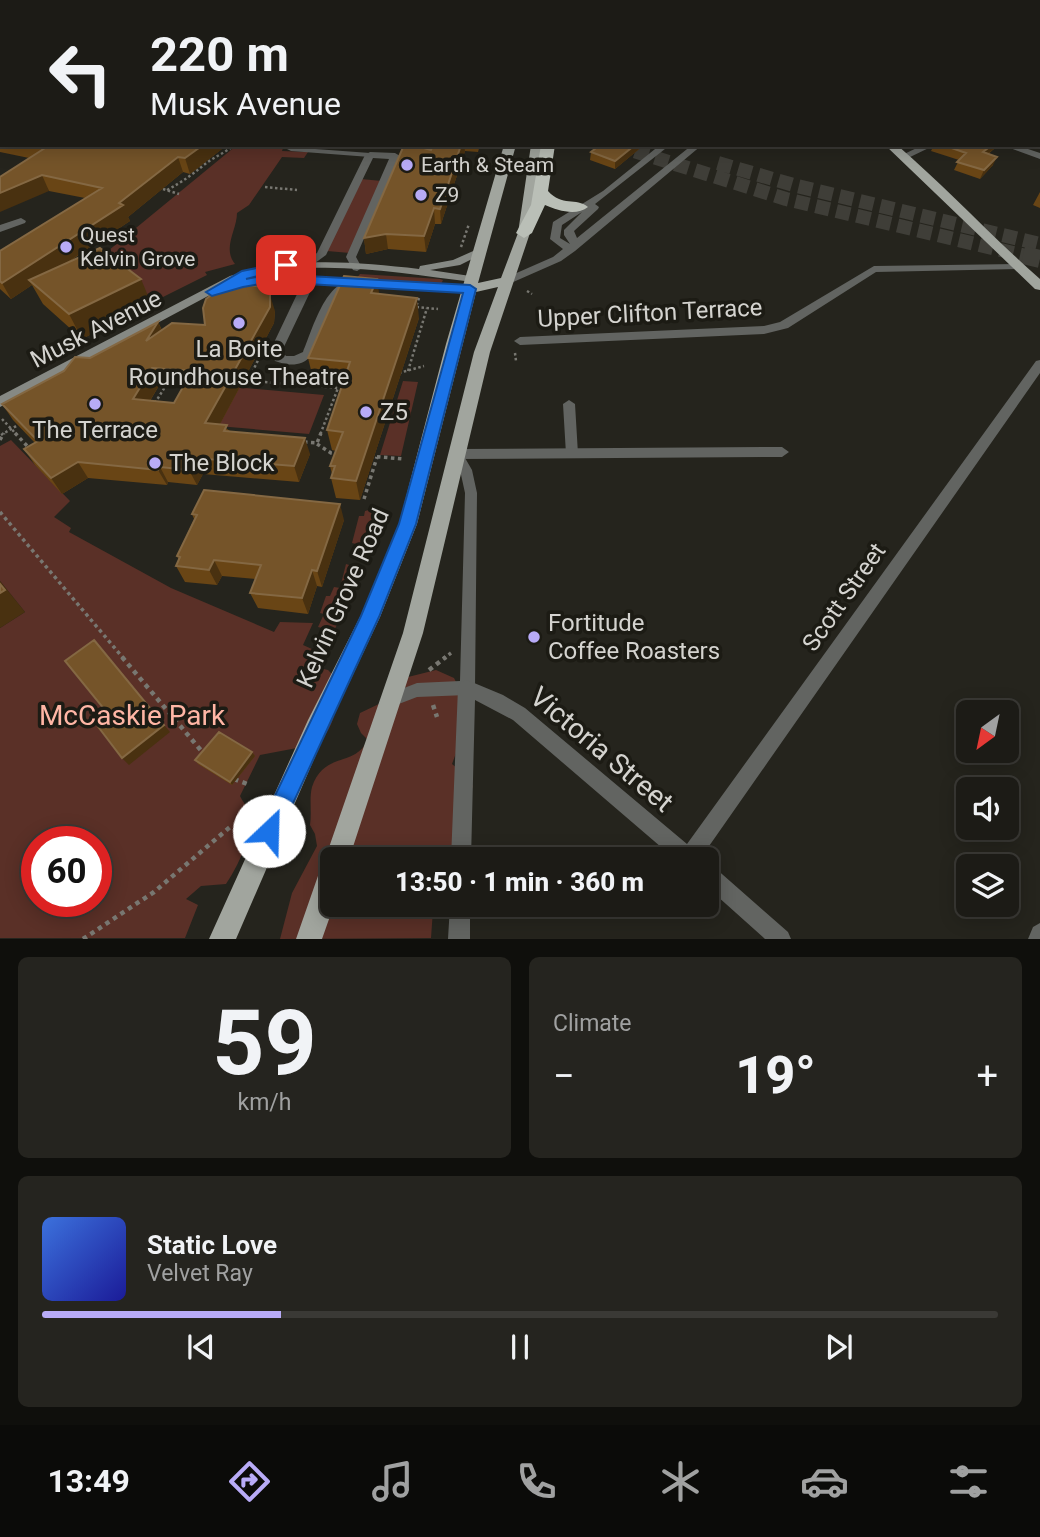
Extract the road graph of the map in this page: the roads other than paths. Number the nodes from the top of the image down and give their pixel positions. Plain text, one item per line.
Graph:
1 (332, 0) edge
2 (369, 0) edge
3 (509, 147) edge
4 (537, 147) edge
5 (548, 147) edge
6 (664, 147) edge
7 (696, 147) edge
8 (893, 147) edge
9 (926, 147) edge
10 (1018, 147) edge
11 (290, 149) dead end
12 (370, 155) junction
13 (905, 156) junction
14 (1040, 156) edge
15 (541, 192) junction
16 (606, 193) junction
17 (582, 207) junction
18 (21, 221) dead end
19 (1, 230) edge
20 (524, 233) junction
21 (574, 246) junction
22 (480, 251) junction
23 (307, 264) junction
24 (1017, 267) junction
25 (357, 268) junction
26 (385, 270) junction
27 (299, 279) junction
28 (507, 281) junction
29 (351, 283) junction
30 (471, 284) junction
31 (1040, 286) edge
32 (212, 292) junction
33 (520, 341) dead end
34 (1040, 364) edge
35 (0, 402) edge
36 (569, 404) dead end
37 (782, 452) dead end
38 (457, 454) junction
39 (572, 454) junction
40 (467, 688) junction
41 (391, 700) junction
42 (341, 847) edge
43 (461, 847) edge
44 (675, 847) edge
45 (698, 847) edge
46 (719, 885) edge
47 (320, 907) edge
48 (460, 917) edge
49 (222, 939) edge
50 (309, 939) edge
51 (459, 939) edge
52 (781, 939) edge

1 - 2 lane
3 - 22 main road, Kelvin Grove Road
4 - 20 main road
5 - 15 highway
6 - 16 street
7 - 21 street
8 - 13 main road
9 - 13 street
10 - 14 street
11 - 12 lane
12 - 23 street
12 - 25 street
13 - 24 main road
15 - 17 highway
15 - 20 highway
16 - 17 street
16 - 21 street
17 - 21 street
18 - 19 street
20 - 28 main road
21 - 28 street
22 - 26 street
22 - 30 main road, Kelvin Grove Road
23 - 25 street, Musk Avenue
23 - 32 street, Musk Avenue
24 - 31 main road
24 - 33 street, Upper Clifton Terrace
25 - 26 street, Musk Avenue
26 - 30 street, Musk Avenue
27 - 29 street, Musk Avenue
27 - 29 street
27 - 32 street, Musk Avenue
28 - 30 main road
28 - 38 main road
29 - 30 street, Musk Avenue
30 - 49 main road, Kelvin Grove Road
32 - 35 street, Musk Avenue
34 - 45 street, Scott Street
36 - 39 lane
37 - 39 street
38 - 39 street
38 - 40 lane
38 - 41 main road
40 - 41 lane, Victoria Street
40 - 43 street
40 - 44 street, Victoria Street
41 - 42 main road
46 - 52 street
47 - 50 main road
48 - 51 street

